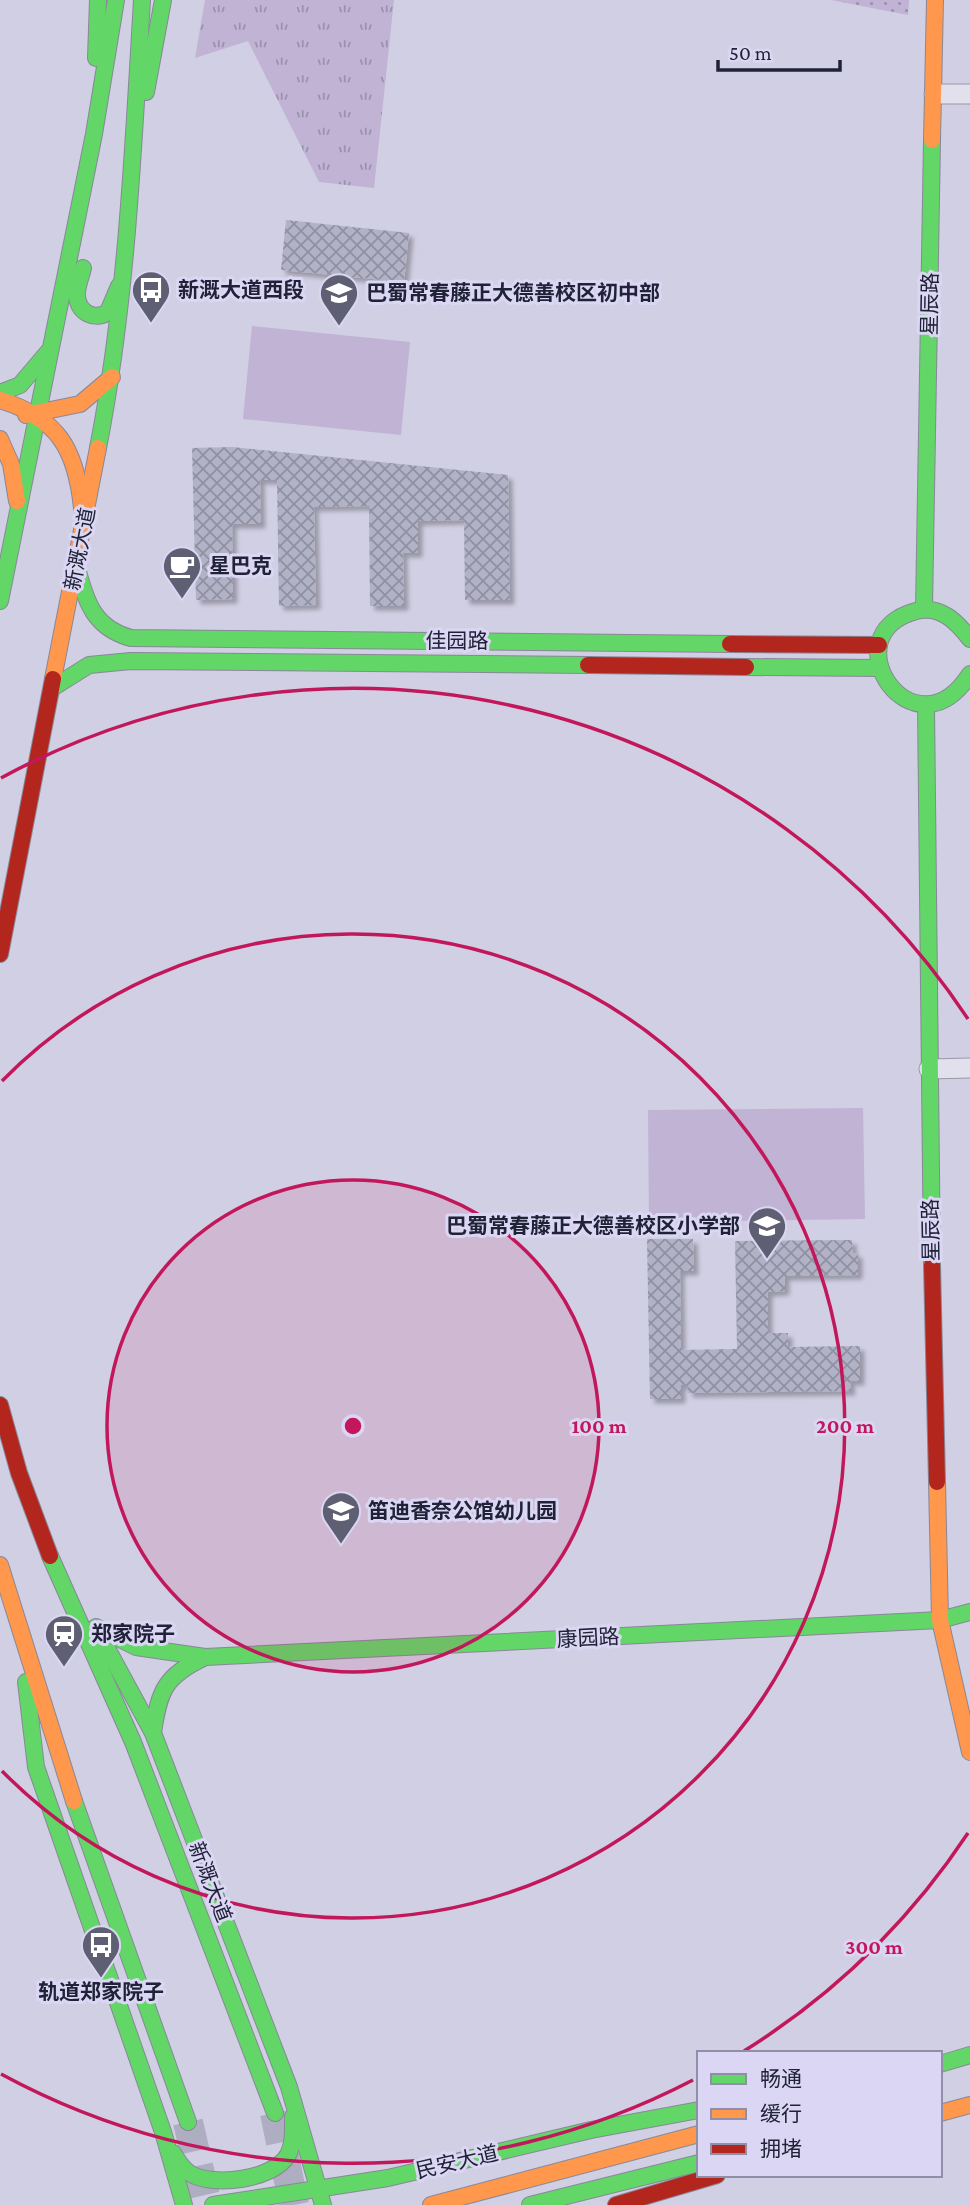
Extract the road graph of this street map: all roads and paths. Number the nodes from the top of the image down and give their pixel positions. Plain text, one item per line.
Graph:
1 (98, 0) edge
2 (116, 0) edge
3 (142, 0) edge
4 (163, 0) edge
5 (935, 0) edge
6 (970, 93) edge
7 (934, 94) junction
8 (94, 134) junction
9 (136, 141) junction
10 (85, 172) junction
11 (126, 266) junction
12 (48, 352) junction
13 (112, 377) junction
14 (0, 393) edge
15 (0, 400) edge
16 (36, 413) junction
17 (0, 418) edge
18 (0, 439) edge
19 (17, 506) junction
20 (83, 530) junction
21 (76, 568) junction
22 (0, 601) edge
23 (924, 609) junction
24 (970, 639) edge
25 (879, 645) junction
26 (878, 668) junction
27 (970, 674) edge
28 (54, 687) junction
29 (926, 705) junction
30 (0, 954) edge
31 (970, 1068) edge
32 (929, 1069) junction
33 (0, 1405) edge
34 (0, 1565) edge
35 (58, 1577) junction
36 (970, 1612) edge
37 (18, 1618) junction
38 (940, 1620) junction
39 (96, 1627) junction
40 (205, 1657) junction
41 (153, 1733) junction
42 (970, 1752) edge
43 (970, 2055) edge
44 (942, 2063) edge
45 (289, 2087) junction
46 (697, 2110) edge
47 (275, 2113) tunnel mouth
48 (188, 2122) tunnel mouth
49 (163, 2132) junction
50 (697, 2135) edge
51 (697, 2163) edge
52 (710, 2177) edge
53 (322, 2198) edge
54 (184, 2205) edge
55 (213, 2205) edge
56 (431, 2205) edge
57 (530, 2205) edge
58 (615, 2205) edge

1 - 8 main road
2 - 8 main road
3 - 9 main road, 新溉大道
4 - 9 main road, 新溉大道
5 - 7 main road, 星辰路
6 - 7 street
7 - 23 main road, 星辰路
8 - 10 main road
9 - 11 main road, 新溉大道
10 - 11 main road
10 - 12 main road
11 - 13 main road, 新溉大道
12 - 14 main road
12 - 16 main road
13 - 16 main road
13 - 20 main road, 新溉大道
15 - 16 main road
16 - 17 main road
16 - 19 main road
16 - 20 main road
18 - 19 main road
19 - 22 main road
20 - 21 main road, 新溉大道
21 - 25 main road, 佳园路
21 - 28 main road, 新溉大道
23 - 24 main road
23 - 25 main road
25 - 26 main road
26 - 28 main road, 佳园路
26 - 29 main road
27 - 29 main road
28 - 30 main road, 新溉大道
29 - 32 main road, 星辰路
31 - 32 street
32 - 38 main road, 星辰路
33 - 35 main road, 新溉大道
34 - 37 main road
35 - 39 main road, 新溉大道
35 - 47 main road, 新溉大道
36 - 38 main road, 康园路
37 - 48 main road
37 - 49 main road
38 - 40 main road, 康园路
38 - 42 main road, 星辰路
39 - 40 main road
39 - 41 main road, 新溉大道
40 - 41 main road
41 - 45 main road, 新溉大道
43 - 44 main road
45 - 49 main road
45 - 53 main road, 新溉大道
46 - 53 main road, 民安大道
49 - 54 main road
50 - 56 main road
51 - 57 main road
52 - 58 main road
53 - 55 main road, 民安大道

